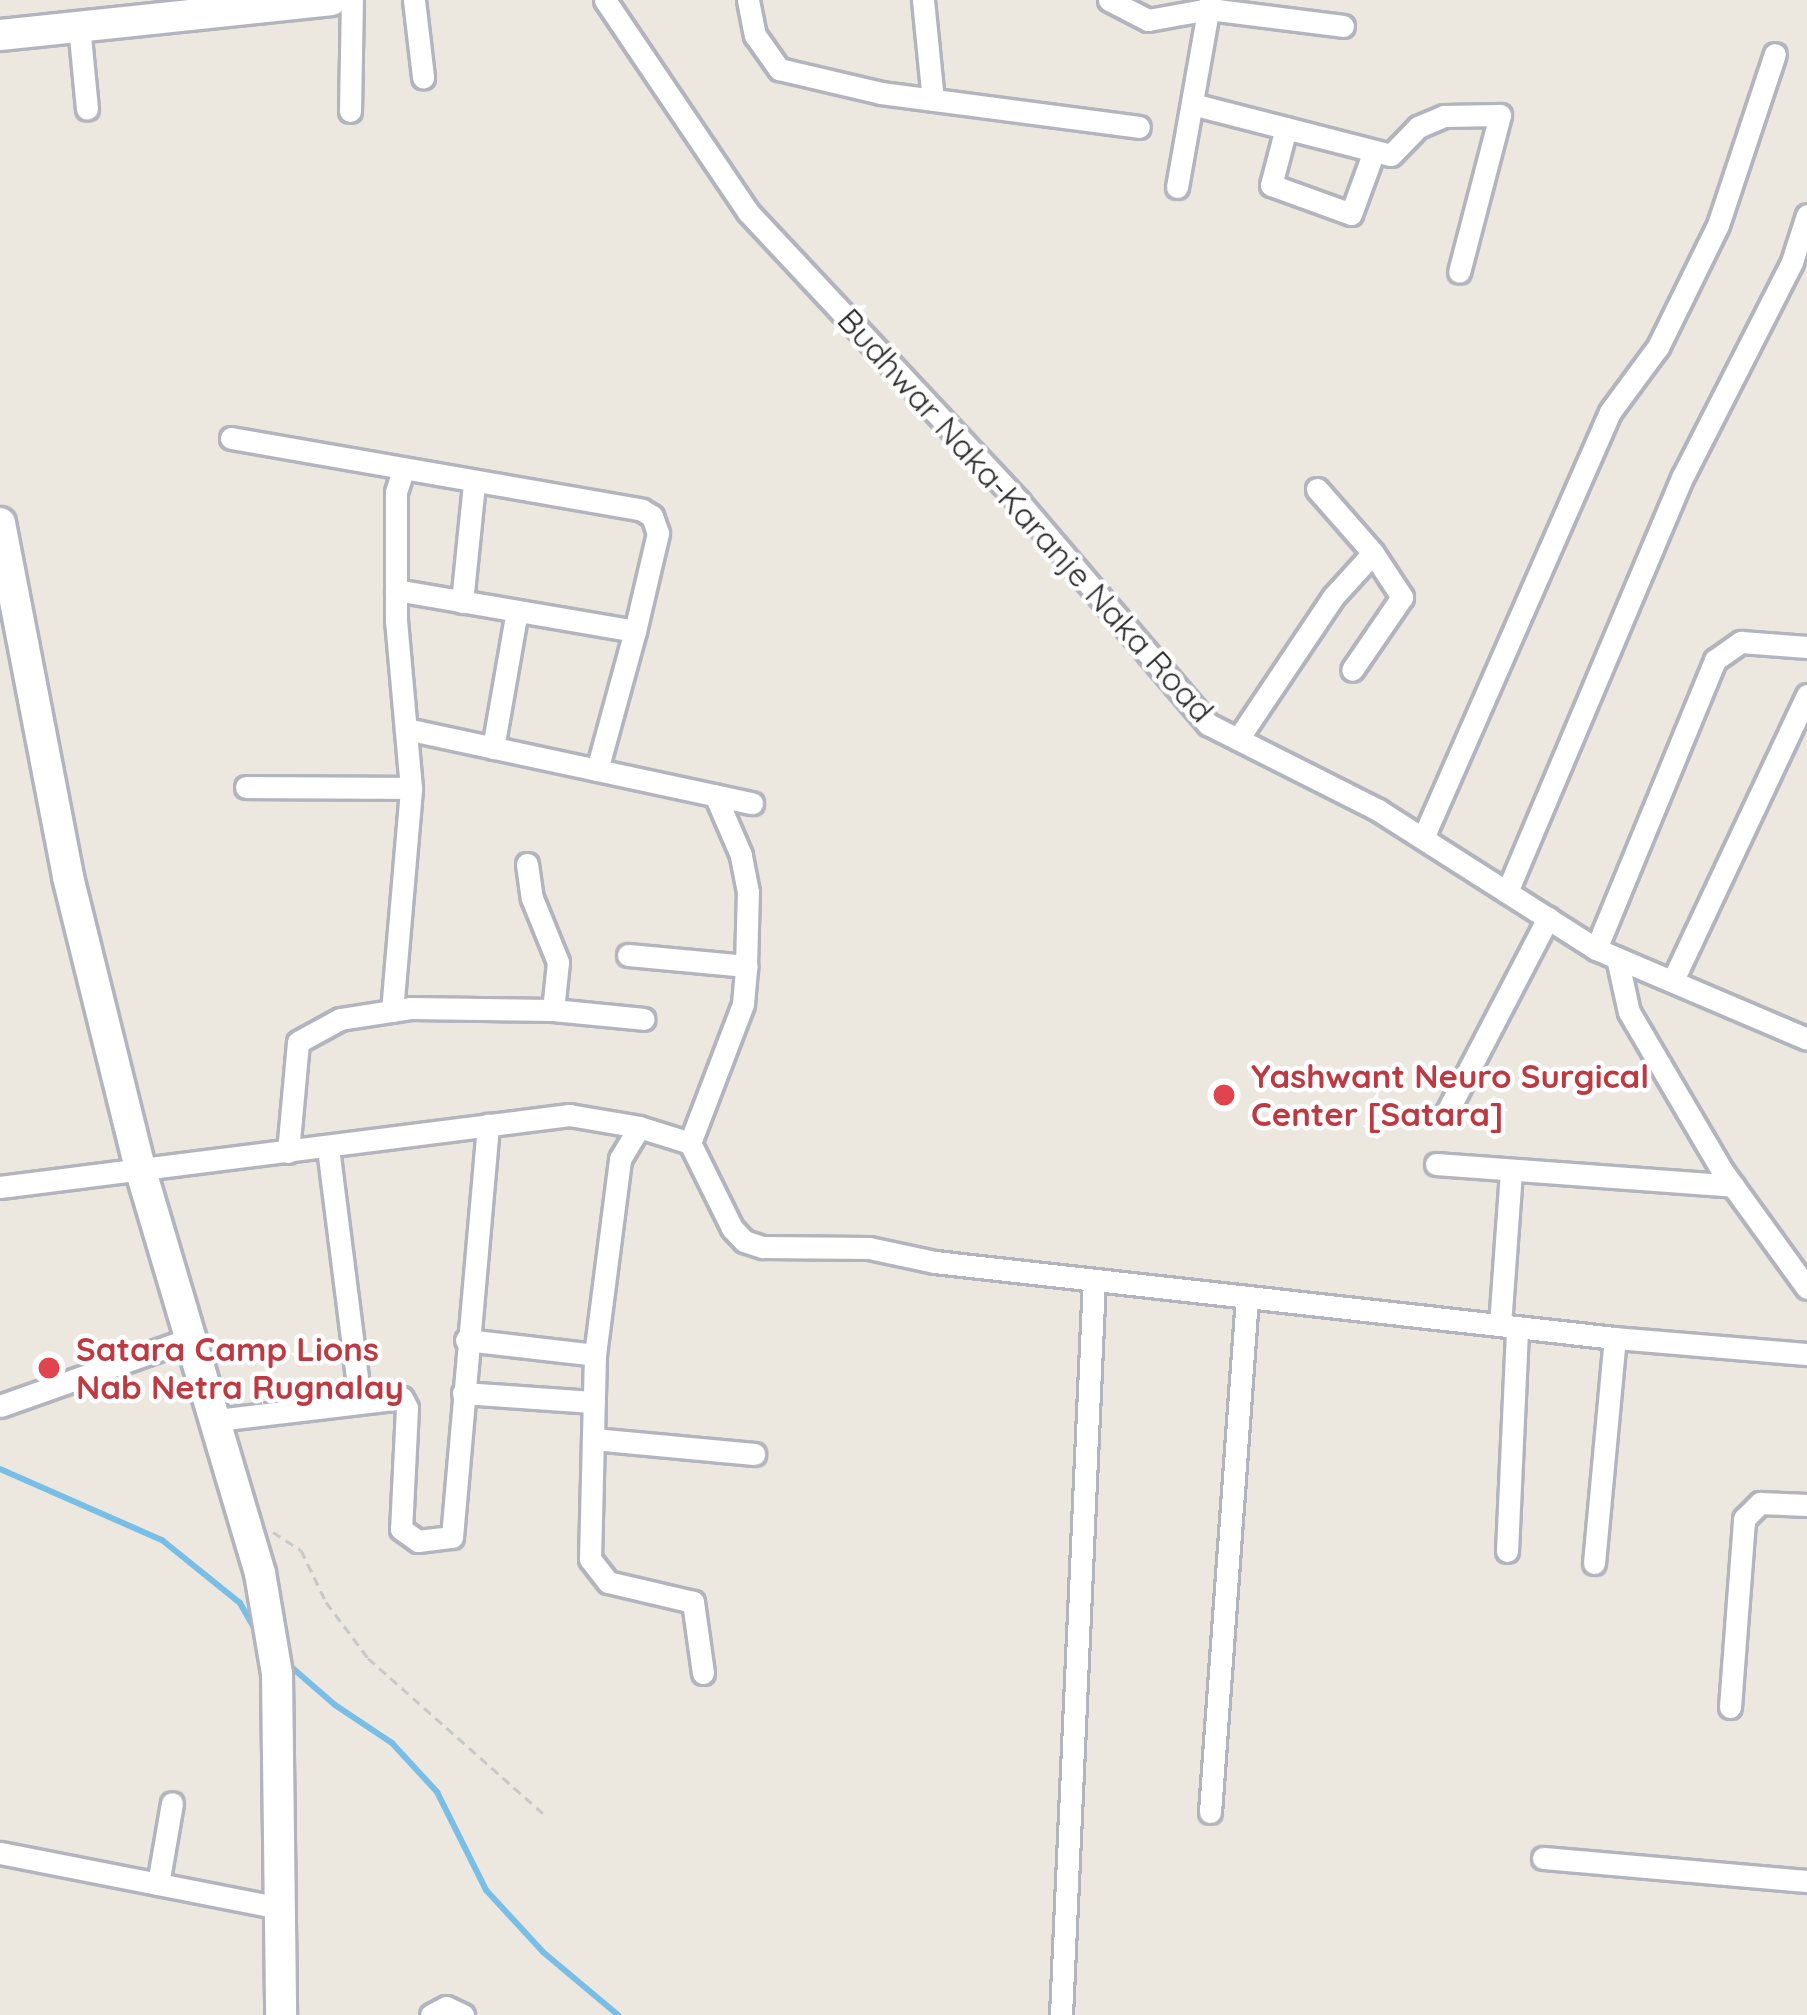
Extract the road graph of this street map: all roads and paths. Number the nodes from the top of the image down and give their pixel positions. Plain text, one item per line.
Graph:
1 (331, 0) edge
2 (352, 0) edge
3 (414, 0) edge
4 (604, 0) edge
5 (748, 0) edge
6 (923, 0) edge
7 (1109, 0) edge
8 (1209, 5) edge
9 (206, 7) edge
10 (79, 26) junction
11 (1343, 26) dead end
12 (0, 35) edge
13 (1775, 54) dead end
14 (424, 76) dead end
15 (932, 100) junction
16 (1192, 104) junction
17 (87, 109) dead end
18 (350, 111) dead end
19 (1138, 127) dead end
20 (1286, 128) junction
21 (1374, 151) junction
22 (1177, 187) dead end
23 (1807, 215) edge
24 (1459, 272) dead end
25 (231, 438) dead end
26 (403, 471) junction
27 (474, 484) junction
28 (1317, 489) dead end
29 (0, 523) edge
30 (1373, 553) junction
31 (396, 590) junction
32 (462, 602) junction
33 (517, 611) junction
34 (9, 618) edge
35 (635, 631) junction
36 (1807, 646) edge
37 (1352, 670) dead end
38 (1807, 694) edge
39 (406, 729) junction
40 (1238, 739) junction
41 (493, 748) junction
42 (597, 770) junction
43 (246, 788) dead end
44 (411, 788) junction
45 (715, 795) junction
46 (752, 803) dead end
47 (1423, 838) junction
48 (527, 864) dead end
49 (1507, 892) junction
50 (1548, 918) junction
51 (1607, 953) junction
52 (628, 955) dead end
53 (746, 966) junction
54 (1673, 980) junction
55 (553, 1010) junction
56 (392, 1011) junction
57 (644, 1019) dead end
58 (1805, 1034) edge
59 (1447, 1112) dead end
60 (488, 1125) junction
61 (639, 1126) junction
62 (690, 1143) junction
63 (328, 1148) junction
64 (288, 1152) junction
65 (1436, 1164) dead end
66 (140, 1168) junction
67 (1511, 1170) junction
68 (1732, 1186) junction
69 (0, 1187) edge
70 (1094, 1280) junction
71 (1807, 1288) edge
72 (1246, 1297) junction
73 (1508, 1326) junction
74 (192, 1338) junction
75 (1615, 1339) junction
76 (466, 1340) junction
77 (1807, 1354) edge
78 (595, 1355) junction
79 (463, 1394) junction
80 (360, 1401) junction
81 (593, 1402) junction
82 (0, 1406) edge
83 (217, 1420) junction
84 (593, 1439) junction
85 (754, 1454) dead end
86 (1807, 1505) edge
87 (247, 1529) junction
88 (1508, 1551) dead end
89 (1594, 1563) dead end
90 (704, 1673) dead end
91 (1730, 1708) dead end
92 (172, 1804) dead end
93 (1210, 1812) dead end
94 (545, 1815) dead end
95 (0, 1853) edge
96 (1543, 1858) dead end
97 (1807, 1881) edge
98 (158, 1883) junction
99 (280, 1908) junction
100 (281, 2015) edge
101 (431, 2015) edge
102 (463, 2015) edge
103 (1061, 2015) edge

1 - 9 main road
2 - 18 street
3 - 14 street
4 - 40 street, Budhwar Naka-Karanje Naka Road
5 - 15 street
6 - 15 street
7 - 8 street
8 - 11 street
8 - 16 street
9 - 10 main road
10 - 12 main road
10 - 17 street
13 - 47 street
15 - 19 street
16 - 20 street
16 - 22 street
20 - 21 street
20 - 21 street
21 - 24 street
23 - 49 street
25 - 26 street
26 - 27 street
26 - 31 street
27 - 32 street
27 - 35 street
28 - 30 street
29 - 34 main road
30 - 37 street
30 - 40 street
31 - 32 street
31 - 39 street
32 - 33 street
33 - 35 street
33 - 41 street
34 - 66 main road
35 - 42 street
36 - 51 street
38 - 54 street
39 - 41 street
39 - 44 street
40 - 47 street, Budhwar Naka-Karanje Naka Road
41 - 42 street
42 - 45 street
43 - 44 street
44 - 56 street
45 - 46 street
45 - 53 street
47 - 49 street, Budhwar Naka-Karanje Naka Road
48 - 55 street
49 - 50 street, Budhwar Naka-Karanje Naka Road
50 - 51 street, Budhwar Naka-Karanje Naka Road
50 - 59 street
51 - 54 street, Budhwar Naka-Karanje Naka Road
51 - 68 street
52 - 53 street
53 - 62 street
54 - 58 street, Budhwar Naka-Karanje Naka Road
55 - 56 street
55 - 57 street
56 - 64 street
60 - 61 street
60 - 63 street
60 - 76 street
61 - 62 street
61 - 78 street
62 - 70 street
63 - 64 street
63 - 80 street
64 - 66 street
65 - 67 street
66 - 69 street
66 - 74 main road
67 - 68 street
67 - 73 street
68 - 71 street
70 - 72 street
70 - 103 street
72 - 73 street
72 - 93 street
73 - 75 street
73 - 88 street
74 - 82 street
74 - 83 main road
75 - 77 street
75 - 89 street
76 - 78 street
76 - 79 street
78 - 81 street
79 - 80 street
79 - 81 street
80 - 83 street
81 - 84 street
83 - 87 main road
84 - 85 street
84 - 90 street
86 - 91 street
87 - 94 path
87 - 99 main road
92 - 98 street
95 - 98 street
96 - 97 street
98 - 99 street
99 - 100 main road
101 - 102 street

